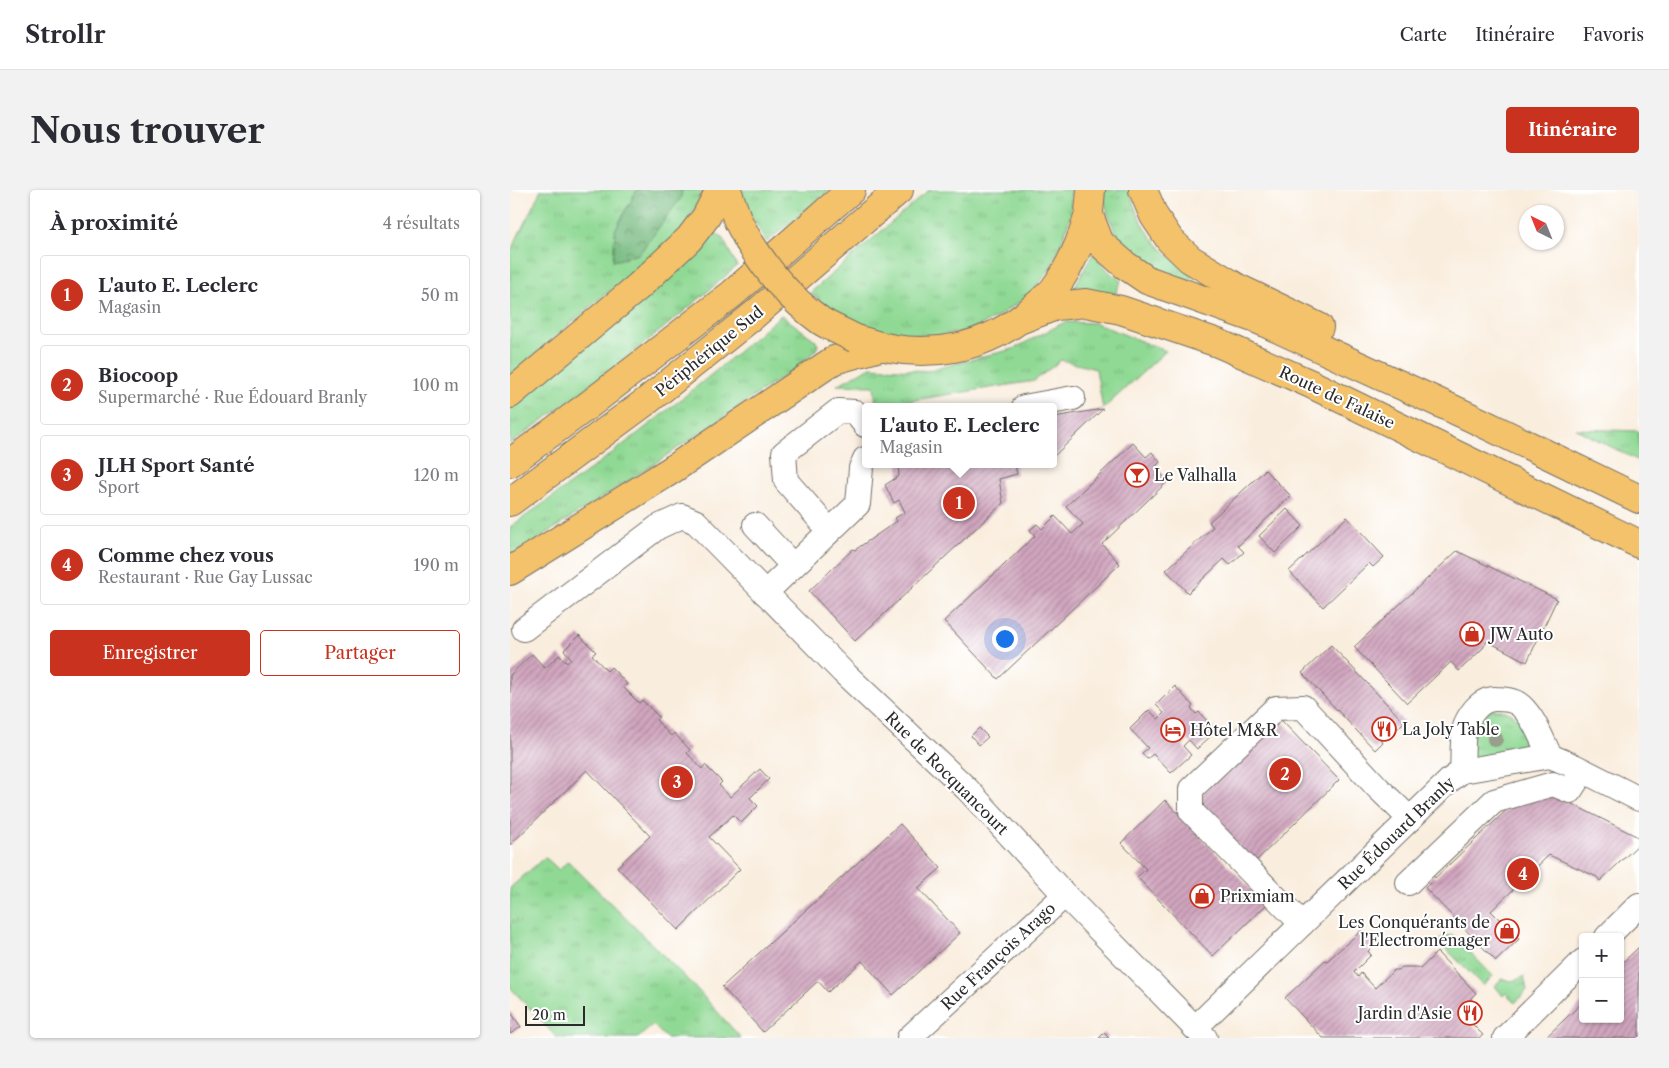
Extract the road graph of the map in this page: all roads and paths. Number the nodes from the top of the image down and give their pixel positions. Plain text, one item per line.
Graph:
1 (720, 190) edge
2 (727, 190) edge
3 (851, 190) edge
4 (898, 190) edge
5 (1144, 190) edge
6 (1090, 202) edge
7 (1022, 319) junction
8 (868, 343) junction
9 (510, 394) edge
10 (1073, 398) dead end
11 (1046, 403) edge
12 (1470, 417) junction
13 (862, 421) edge
14 (510, 463) edge
15 (862, 466) edge
16 (1639, 499) edge
17 (510, 502) edge
18 (756, 525) dead end
19 (830, 531) junction
20 (1639, 544) edge
21 (793, 566) junction
22 (510, 571) edge
23 (765, 592) junction
24 (524, 629) dead end
25 (1550, 756) junction
26 (1462, 771) junction
27 (1583, 771) junction
28 (1639, 799) edge
29 (1410, 819) junction
30 (1408, 883) dead end
31 (1065, 895) junction
32 (1637, 908) edge
33 (1302, 924) junction
34 (1611, 933) edge
35 (1579, 965) edge
36 (1200, 1033) edge
37 (909, 1038) edge
38 (1505, 1038) edge

1 - 9 highway
2 - 8 highway, bridge
3 - 14 highway, Périphérique Sud
4 - 17 highway, Périphérique Sud
5 - 12 highway
6 - 7 highway
6 - 12 highway
7 - 8 highway
7 - 20 highway, Route de Falaise
8 - 22 highway
10 - 11 street
12 - 16 highway
13 - 19 street
15 - 19 street
18 - 21 street
19 - 21 street
21 - 23 street
23 - 24 street, Rue de Rocquancourt
23 - 31 street, Rue de Rocquancourt
25 - 26 street, Rue Édouard Branly
25 - 26 street
25 - 27 street
26 - 29 street, Rue Édouard Branly
27 - 28 street
27 - 30 street
29 - 33 street, Rue Édouard Branly
29 - 33 street
31 - 36 street, Rue de Rocquancourt
31 - 37 street, Rue François Arago
32 - 34 street
33 - 36 street, Rue Édouard Branly
35 - 38 street

